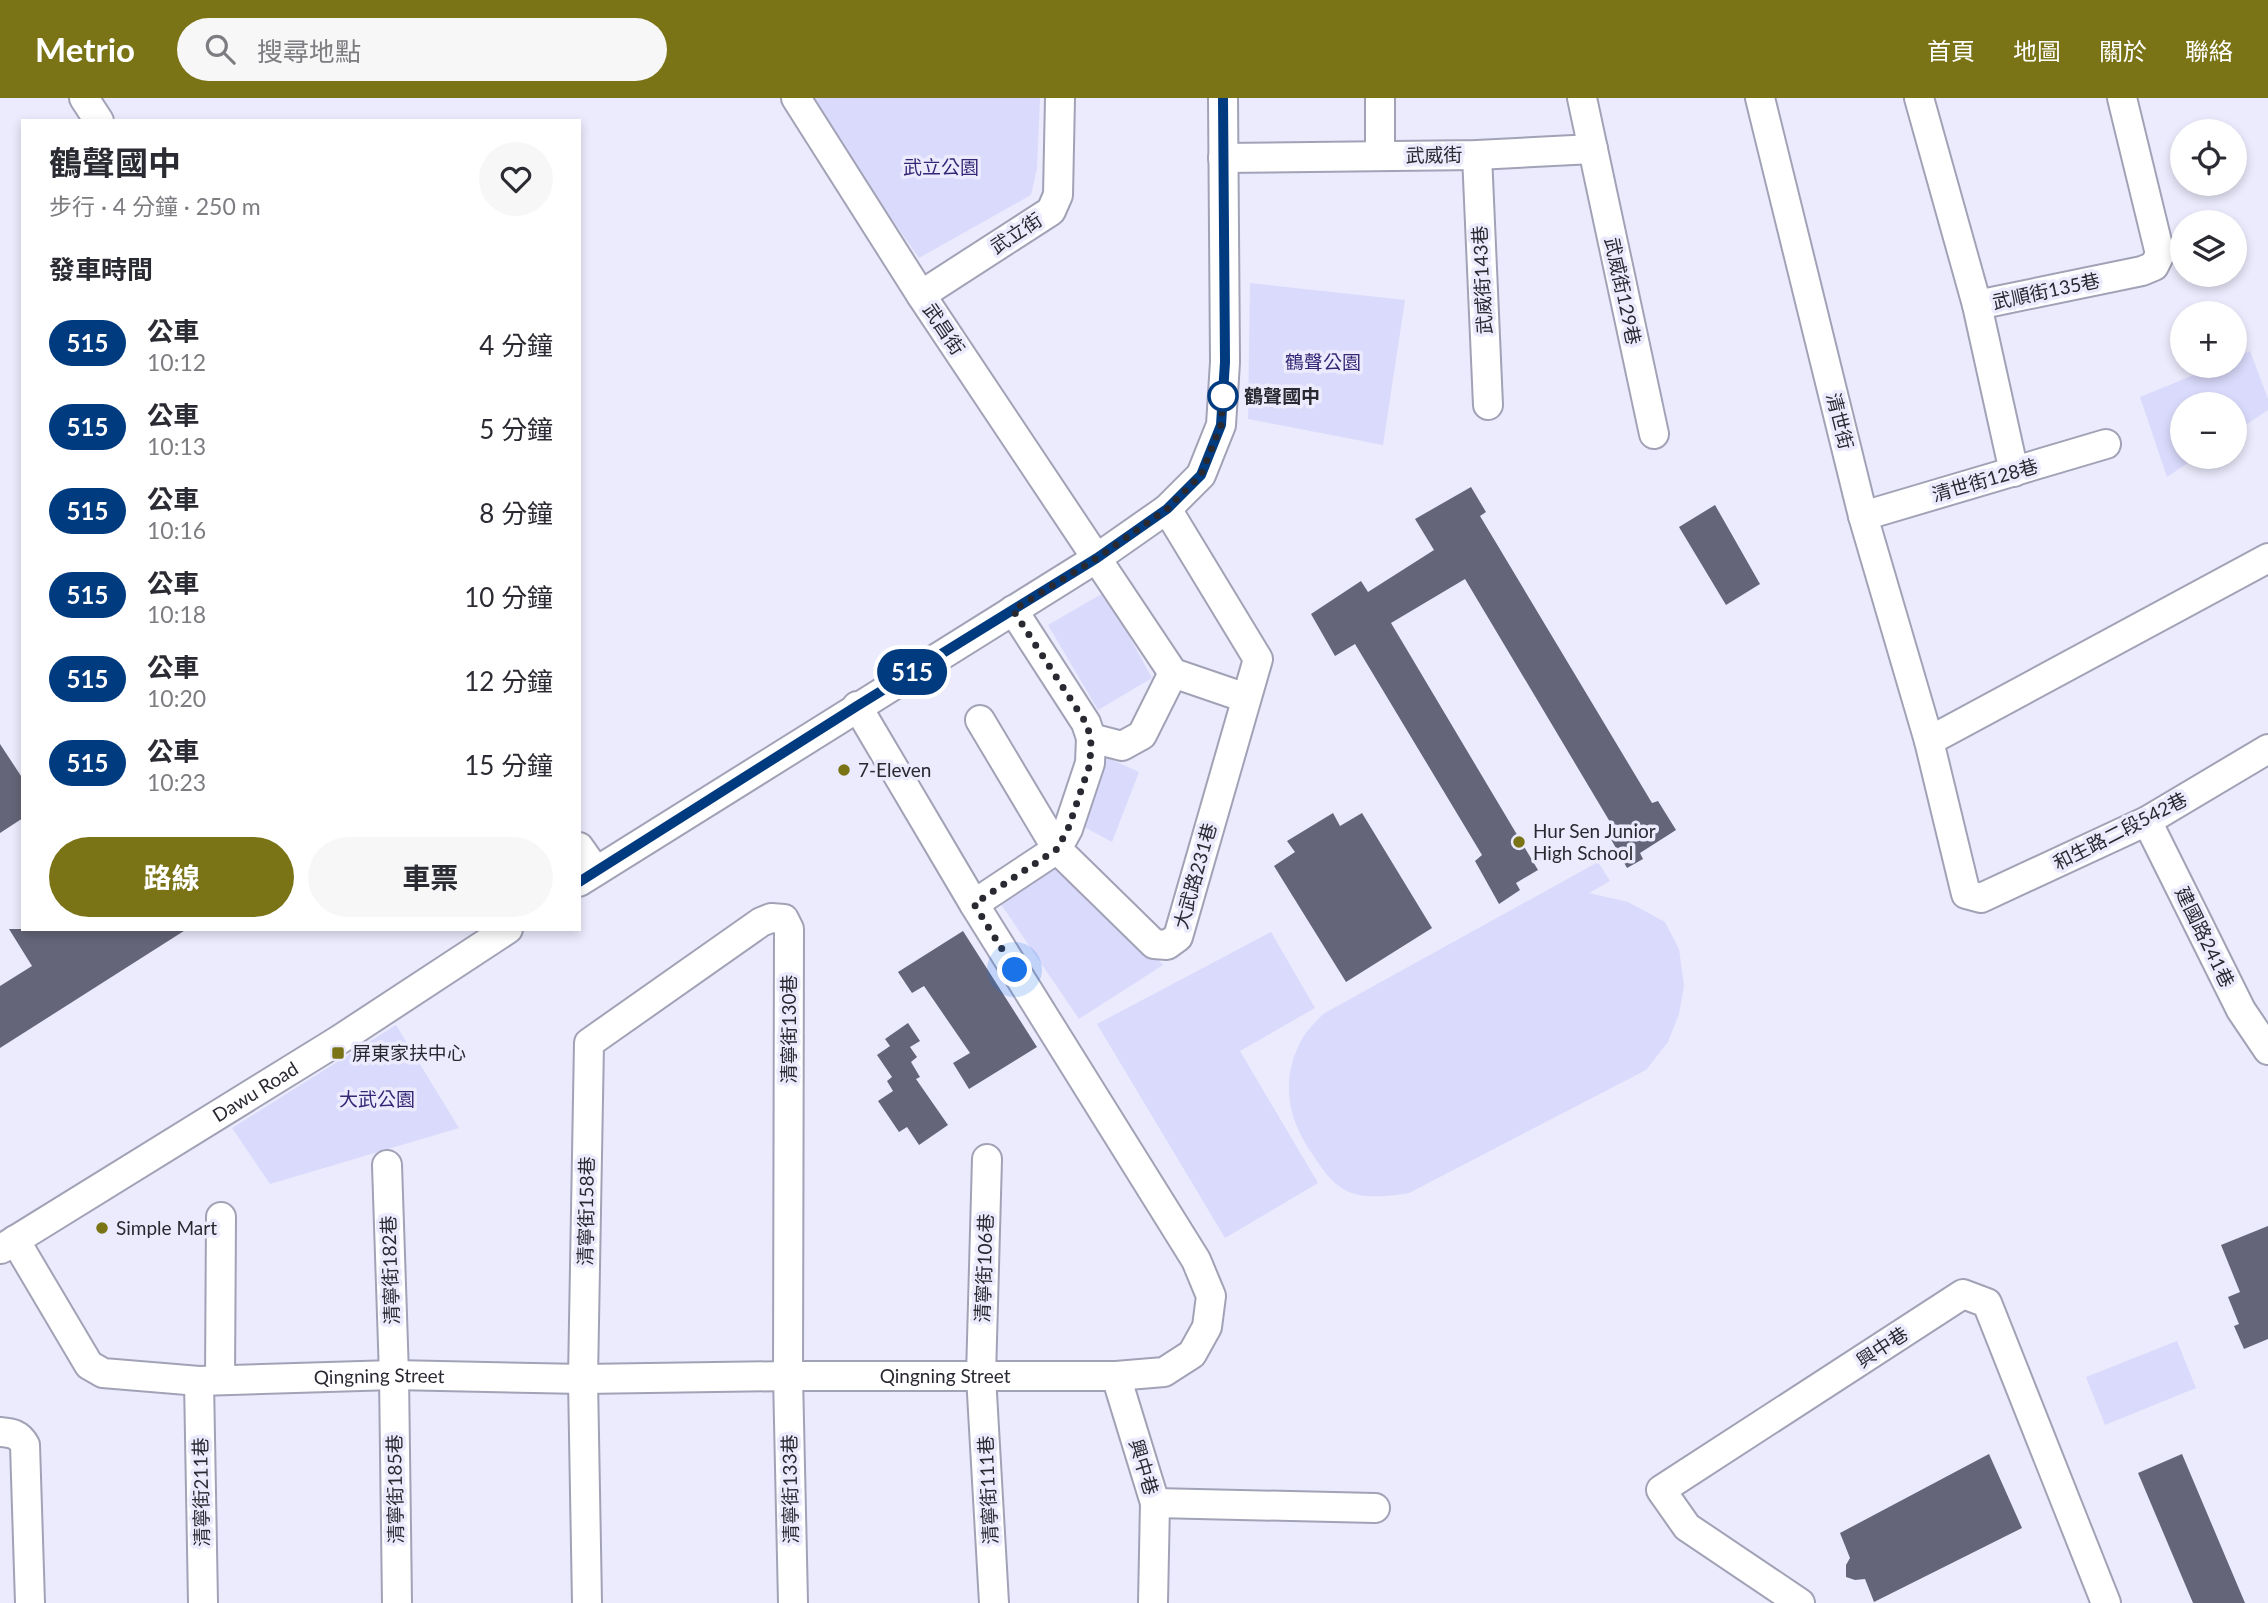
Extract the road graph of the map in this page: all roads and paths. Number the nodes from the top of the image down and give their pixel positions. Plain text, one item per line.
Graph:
1 (84, 98) edge
2 (796, 98) edge
3 (1060, 98) edge
4 (1223, 98) edge
5 (1380, 98) edge
6 (1582, 98) edge
7 (1760, 98) edge
8 (1919, 98) edge
9 (2122, 98) edge
10 (98, 119) edge
11 (1593, 149) junction
12 (1477, 155) junction
13 (1380, 156) junction
14 (1223, 158) junction
15 (921, 295) junction
16 (1977, 305) junction
17 (1488, 405) dead end
18 (1654, 434) dead end
19 (2106, 444) dead end
20 (2014, 472) junction
21 (1167, 509) junction
22 (1863, 516) junction
23 (1097, 558) junction
24 (2268, 558) edge
25 (1013, 610) junction
26 (1172, 673) junction
27 (1246, 698) junction
28 (857, 706) junction
29 (980, 720) dead end
30 (1091, 738) junction
31 (1929, 741) junction
32 (2268, 749) edge
33 (2147, 821) junction
34 (1057, 849) junction
35 (581, 854) edge
36 (587, 877) edge
37 (1966, 894) joint
38 (974, 904) junction
39 (505, 931) edge
40 (589, 1043) joint
41 (2268, 1050) edge
42 (987, 1159) dead end
43 (387, 1165) dead end
44 (221, 1216) dead end
45 (7, 1245) edge
46 (394, 1375) junction
47 (788, 1376) junction
48 (1116, 1376) junction
49 (981, 1377) junction
50 (583, 1379) junction
51 (210, 1380) junction
52 (0, 1432) edge
53 (1155, 1503) junction
54 (1375, 1508) dead end
55 (30, 1603) edge
56 (203, 1603) edge
57 (397, 1603) edge
58 (587, 1603) edge
59 (793, 1603) edge
60 (994, 1603) edge
61 (1153, 1603) edge
62 (1800, 1603) edge
63 (2106, 1603) edge

1 - 10 street
2 - 15 street, 武昌街
3 - 15 street, 武立街
4 - 14 street
5 - 13 street
6 - 11 street
7 - 22 street, 清世街
8 - 16 street, 武順街135巷
9 - 16 street, 武順街135巷
11 - 12 street, 武威街
11 - 18 street, 武威街129巷
12 - 13 street, 武威街
12 - 17 street, 武威街143巷
13 - 14 street, 武威街
14 - 21 street
15 - 23 street, 武昌街
16 - 20 street
19 - 20 street, 清世街128巷
20 - 22 street, 清世街128巷
21 - 23 street
21 - 27 street, 大武路231巷
22 - 31 street, 清世街
23 - 25 street
23 - 26 street
24 - 31 street
25 - 28 street
25 - 30 street
26 - 27 street
26 - 30 street
27 - 34 street, 大武路231巷
28 - 36 street
28 - 38 street, Qingning Street
29 - 34 street
30 - 34 street
31 - 37 street, 清世街
32 - 33 street, 和生路二段542巷
33 - 37 street, 和生路二段542巷
33 - 41 street, 建國路241巷
34 - 38 street
35 - 36 street
38 - 48 street, Qingning Street
39 - 45 street, Dawu Road
40 - 47 street, 清寧街130巷
40 - 50 street, 清寧街158巷
42 - 49 street, 清寧街106巷
43 - 46 street, 清寧街182巷
44 - 51 street, 清寧街211巷
45 - 51 street, Qingning Street
46 - 50 street, Qingning Street
46 - 51 street, Qingning Street
46 - 57 street, 清寧街185巷
47 - 49 street, Qingning Street
47 - 50 street, Qingning Street
47 - 59 street, 清寧街133巷
48 - 49 street, Qingning Street
48 - 53 street, 興中巷
49 - 60 street, 清寧街111巷
50 - 58 street, 清寧街158巷
51 - 56 street, 清寧街211巷
52 - 55 street
53 - 54 street
53 - 61 street, 興中巷
62 - 63 street, 興中巷

